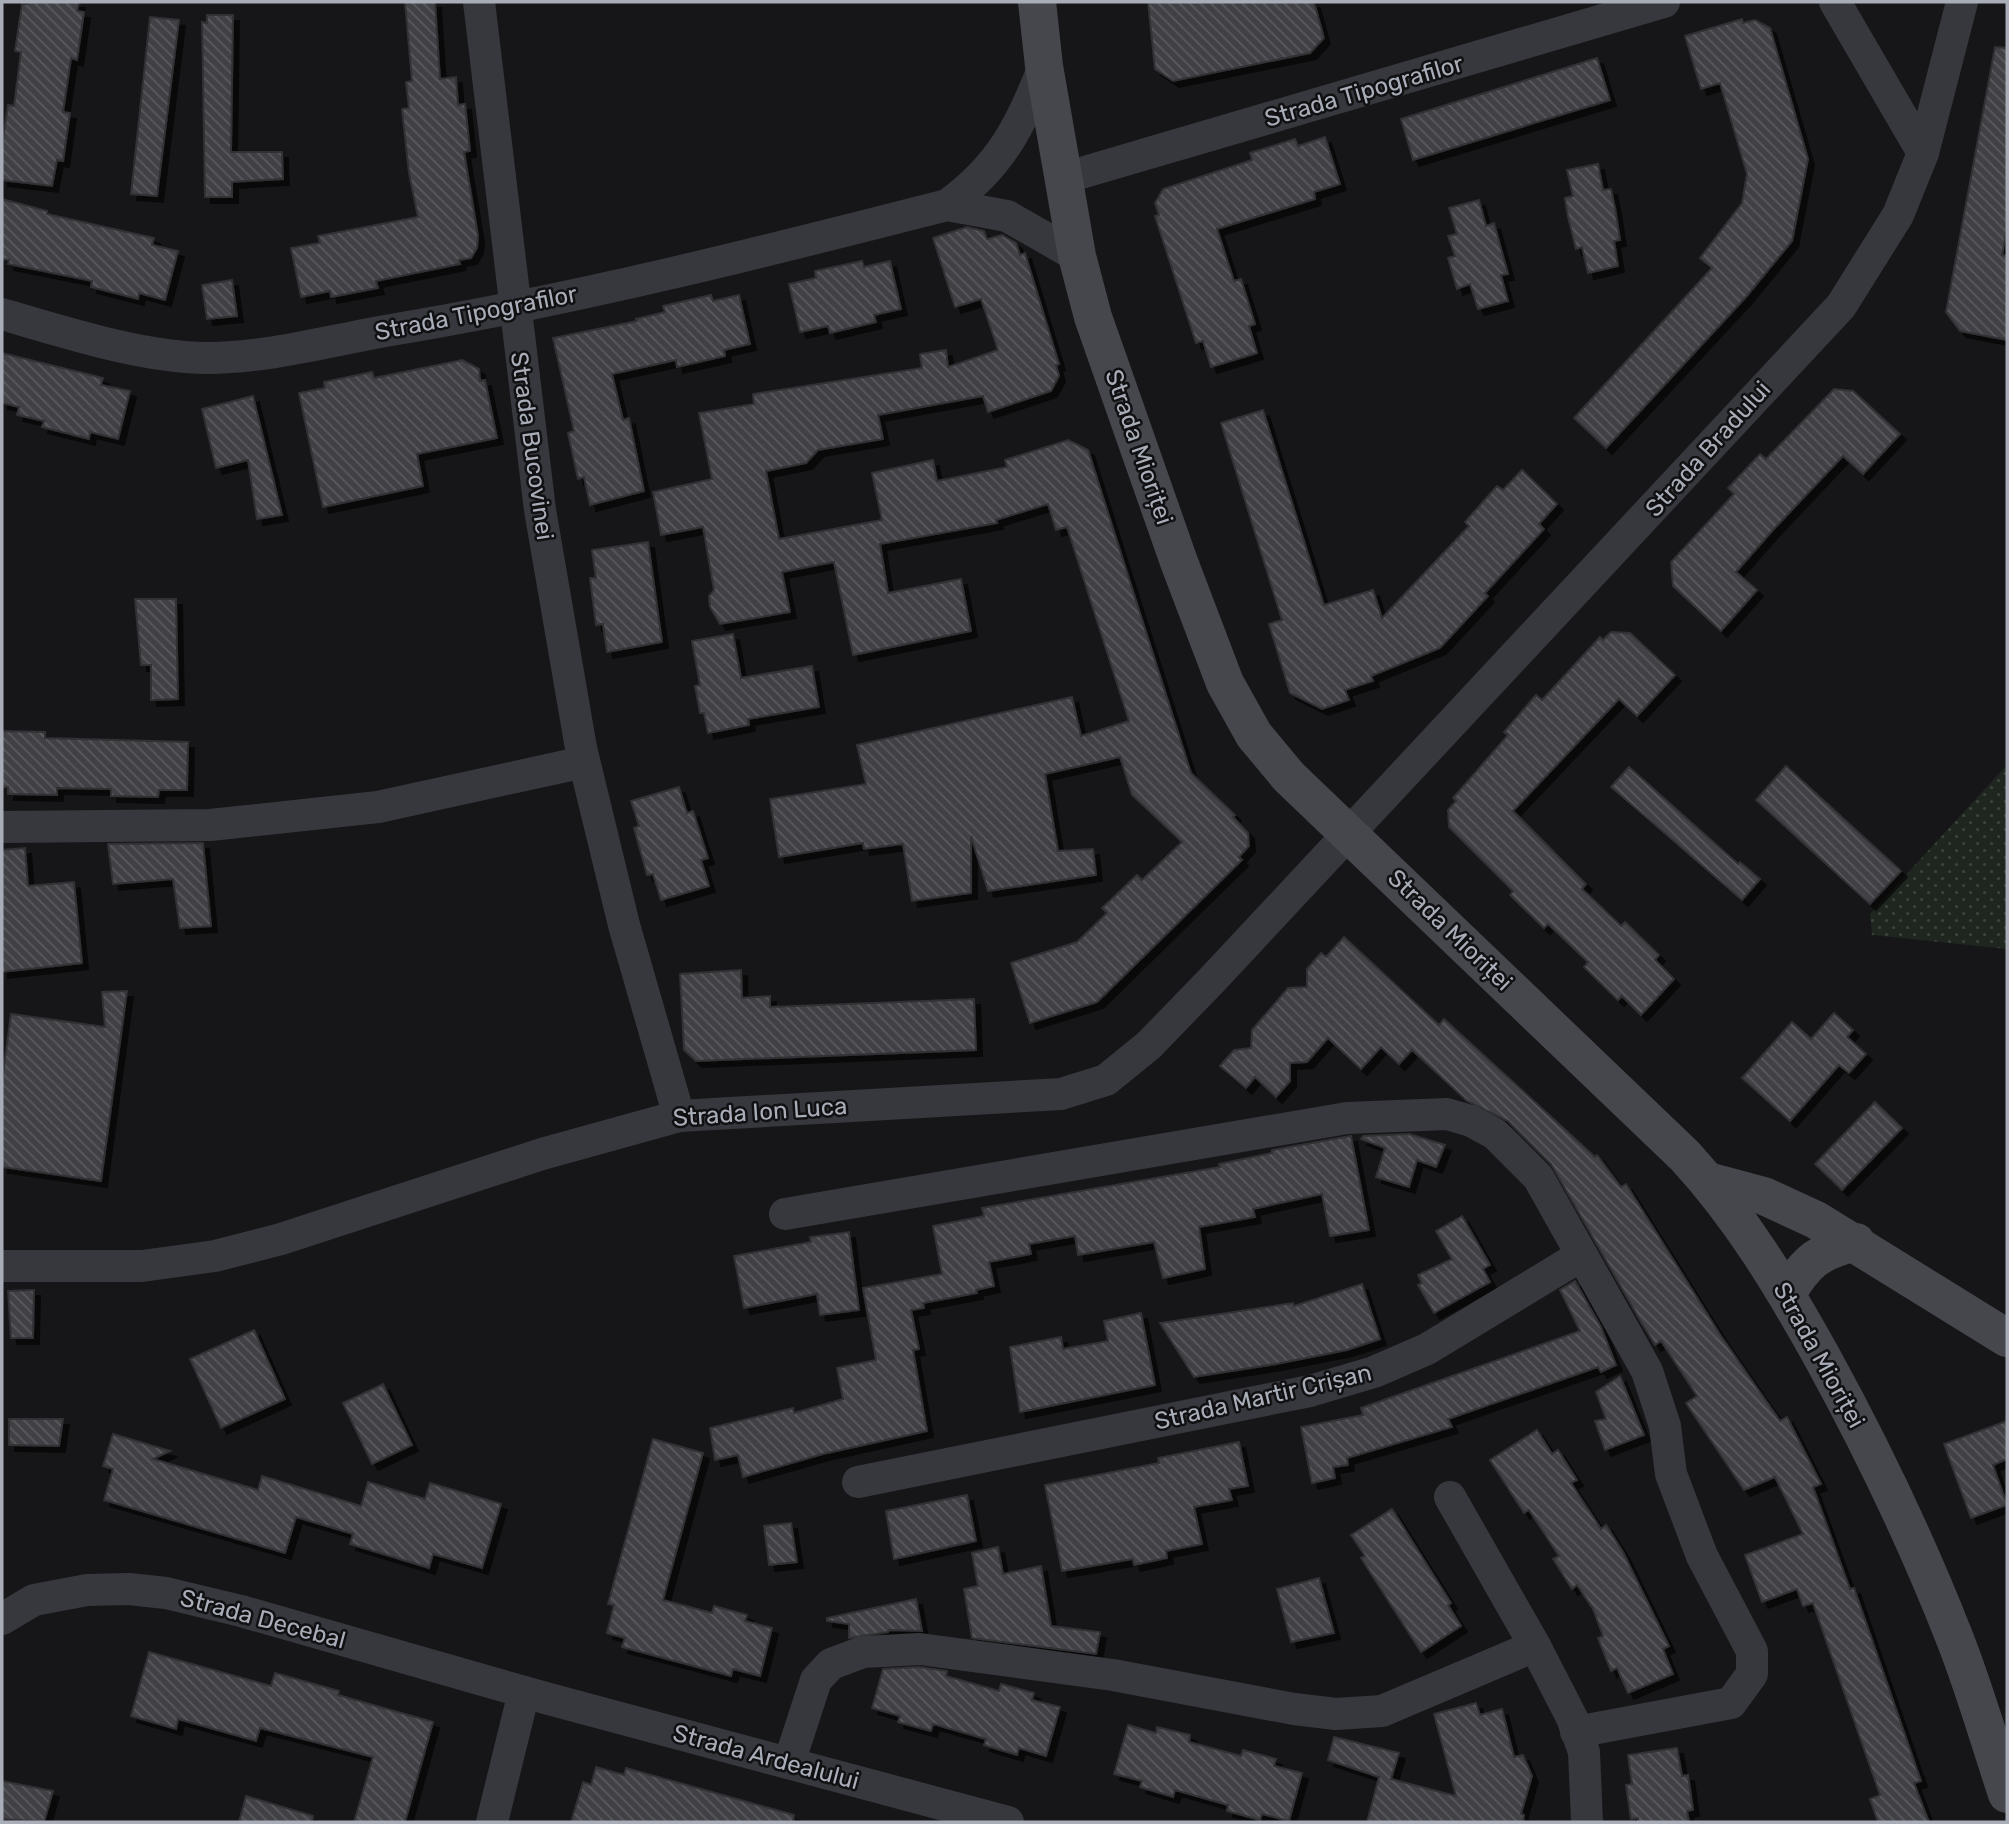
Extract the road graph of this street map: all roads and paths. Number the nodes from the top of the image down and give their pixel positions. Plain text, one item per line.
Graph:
1 (479, 2) edge
2 (1037, 2) edge
3 (1664, 2) edge
4 (1835, 2) edge
5 (1962, 2) edge
6 (1044, 66) junction
7 (1923, 153) junction
8 (1064, 178) junction
9 (947, 205) junction
10 (1077, 257) junction
11 (514, 310) junction
12 (2, 314) edge
13 (584, 762) junction
14 (2, 827) edge
15 (1348, 833) junction
16 (679, 1115) junction
17 (1708, 1181) junction
18 (785, 1214) dead end
19 (1856, 1242) junction
20 (1582, 1255) junction
21 (2, 1266) edge
22 (1787, 1294) junction
23 (2007, 1338) edge
24 (858, 1482) dead end
25 (1450, 1497) dead end
26 (2, 1619) edge
27 (1535, 1646) junction
28 (524, 1692) junction
29 (1576, 1732) junction
30 (789, 1763) junction
31 (2007, 1794) edge
32 (492, 1822) edge
33 (1008, 1822) edge
34 (1587, 1822) edge

1 - 11 street, Strada Bucovinei
2 - 6 main road, Strada Mioriței
3 - 8 street, Strada Tipografilor
4 - 7 street
5 - 7 street, Strada Bradului
6 - 8 main road, Strada Mioriței
6 - 9 street, Strada Tipografilor
7 - 15 street, Strada Bradului
8 - 10 main road, Strada Mioriței
9 - 10 street, Strada Tipografilor
9 - 11 street, Strada Tipografilor
10 - 15 main road, Strada Mioriței
11 - 12 street, Strada Tipografilor
11 - 13 street, Strada Bucovinei
13 - 14 street
13 - 16 street, Strada Bucovinei
15 - 16 street, Strada Ion Luca
15 - 17 main road, Strada Mioriței
16 - 21 street, Strada Ion Luca
17 - 19 main road
17 - 22 main road, Strada Mioriței
18 - 20 street
19 - 22 main road
19 - 23 main road
20 - 24 street, Strada Martir Crișan
20 - 29 street
22 - 31 main road, Strada Mioriței
25 - 27 street
26 - 28 street, Strada Decebal
27 - 29 street
27 - 30 street
28 - 30 street, Strada Ardealului
28 - 32 street
29 - 34 street
30 - 33 street, Strada Ardealului

